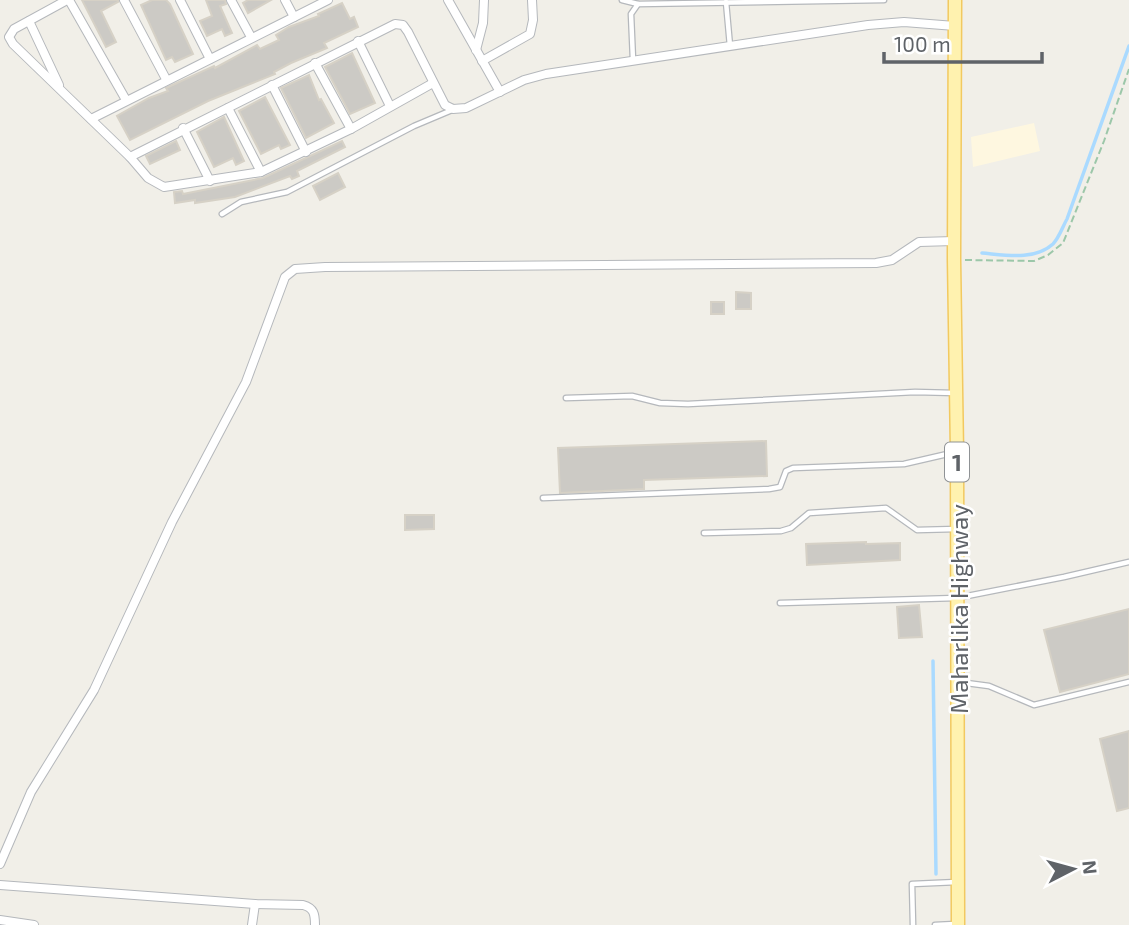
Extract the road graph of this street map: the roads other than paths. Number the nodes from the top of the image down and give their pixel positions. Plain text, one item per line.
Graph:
1 (68, 0) edge
2 (124, 0) edge
3 (180, 0) edge
4 (231, 0) edge
5 (285, 0) edge
6 (328, 0) edge
7 (448, 0) edge
8 (484, 0) edge
9 (532, 0) edge
10 (622, 0) edge
11 (884, 0) edge
12 (955, 0) edge
13 (726, 2) junction
14 (638, 4) junction
15 (294, 17) junction
16 (29, 21) junction
17 (955, 26) junction
18 (251, 37) junction
19 (358, 41) junction
20 (730, 46) junction
21 (476, 50) junction
22 (210, 59) junction
23 (633, 60) junction
24 (482, 61) junction
25 (315, 63) junction
26 (166, 79) junction
27 (433, 82) junction
28 (272, 85) junction
29 (61, 90) junction
30 (500, 92) junction
31 (126, 100) junction
32 (390, 106) junction
33 (228, 108) junction
34 (453, 109) junction
35 (91, 119) junction
36 (183, 128) junction
37 (351, 129) junction
38 (306, 152) junction
39 (130, 157) junction
40 (261, 172) junction
41 (210, 181) junction
42 (222, 214) dead end
43 (954, 241) junction
44 (955, 393) junction
45 (566, 398) dead end
46 (957, 452) junction
47 (543, 498) dead end
48 (957, 529) junction
49 (704, 533) dead end
50 (1129, 562) edge
51 (957, 598) junction
52 (780, 603) dead end
53 (958, 682) junction
54 (1129, 682) edge
55 (0, 864) edge
56 (958, 882) junction
57 (0, 885) edge
58 (255, 904) junction
59 (0, 920) edge
60 (13, 924) edge
61 (34, 925) edge
62 (252, 925) edge
63 (315, 925) edge
64 (913, 925) edge
65 (935, 925) edge
66 (958, 925) edge

1 - 16 street
1 - 31 street
2 - 26 street
3 - 22 street
4 - 18 street
5 - 15 street
6 - 15 street
7 - 21 street
8 - 21 street
9 - 24 street
10 - 14 lane
11 - 13 lane
12 - 17 main road, Maharlika Highway / 1
13 - 14 lane
13 - 20 lane
14 - 23 lane
15 - 18 street
16 - 29 street
16 - 29 street
17 - 20 street
17 - 43 main road, Maharlika Highway / 1
18 - 22 street
19 - 25 street
19 - 27 street
19 - 32 street
20 - 23 street
21 - 24 street
22 - 26 street
23 - 30 street
24 - 30 street
25 - 28 street
25 - 37 street
26 - 31 street
27 - 32 street
27 - 34 street
28 - 33 street
28 - 38 street
29 - 35 street
30 - 34 street
31 - 35 street
32 - 37 street
33 - 36 street
33 - 40 street
34 - 42 lane
35 - 39 street
36 - 39 street
36 - 41 street
37 - 38 street
38 - 40 street
39 - 41 street
40 - 41 street
43 - 44 main road, Maharlika Highway / 1
43 - 55 street
44 - 45 lane
44 - 46 main road, Maharlika Highway / 1
46 - 47 lane
46 - 48 main road, Maharlika Highway / 1
48 - 49 lane
48 - 51 main road, Maharlika Highway / 1
50 - 51 lane
51 - 52 lane
51 - 53 main road, Maharlika Highway / 1
53 - 54 lane
53 - 56 main road, Maharlika Highway / 1
56 - 64 lane
56 - 66 main road, Maharlika Highway / 1
57 - 58 street
58 - 62 street
58 - 63 street
59 - 60 street
60 - 61 street
65 - 66 lane

